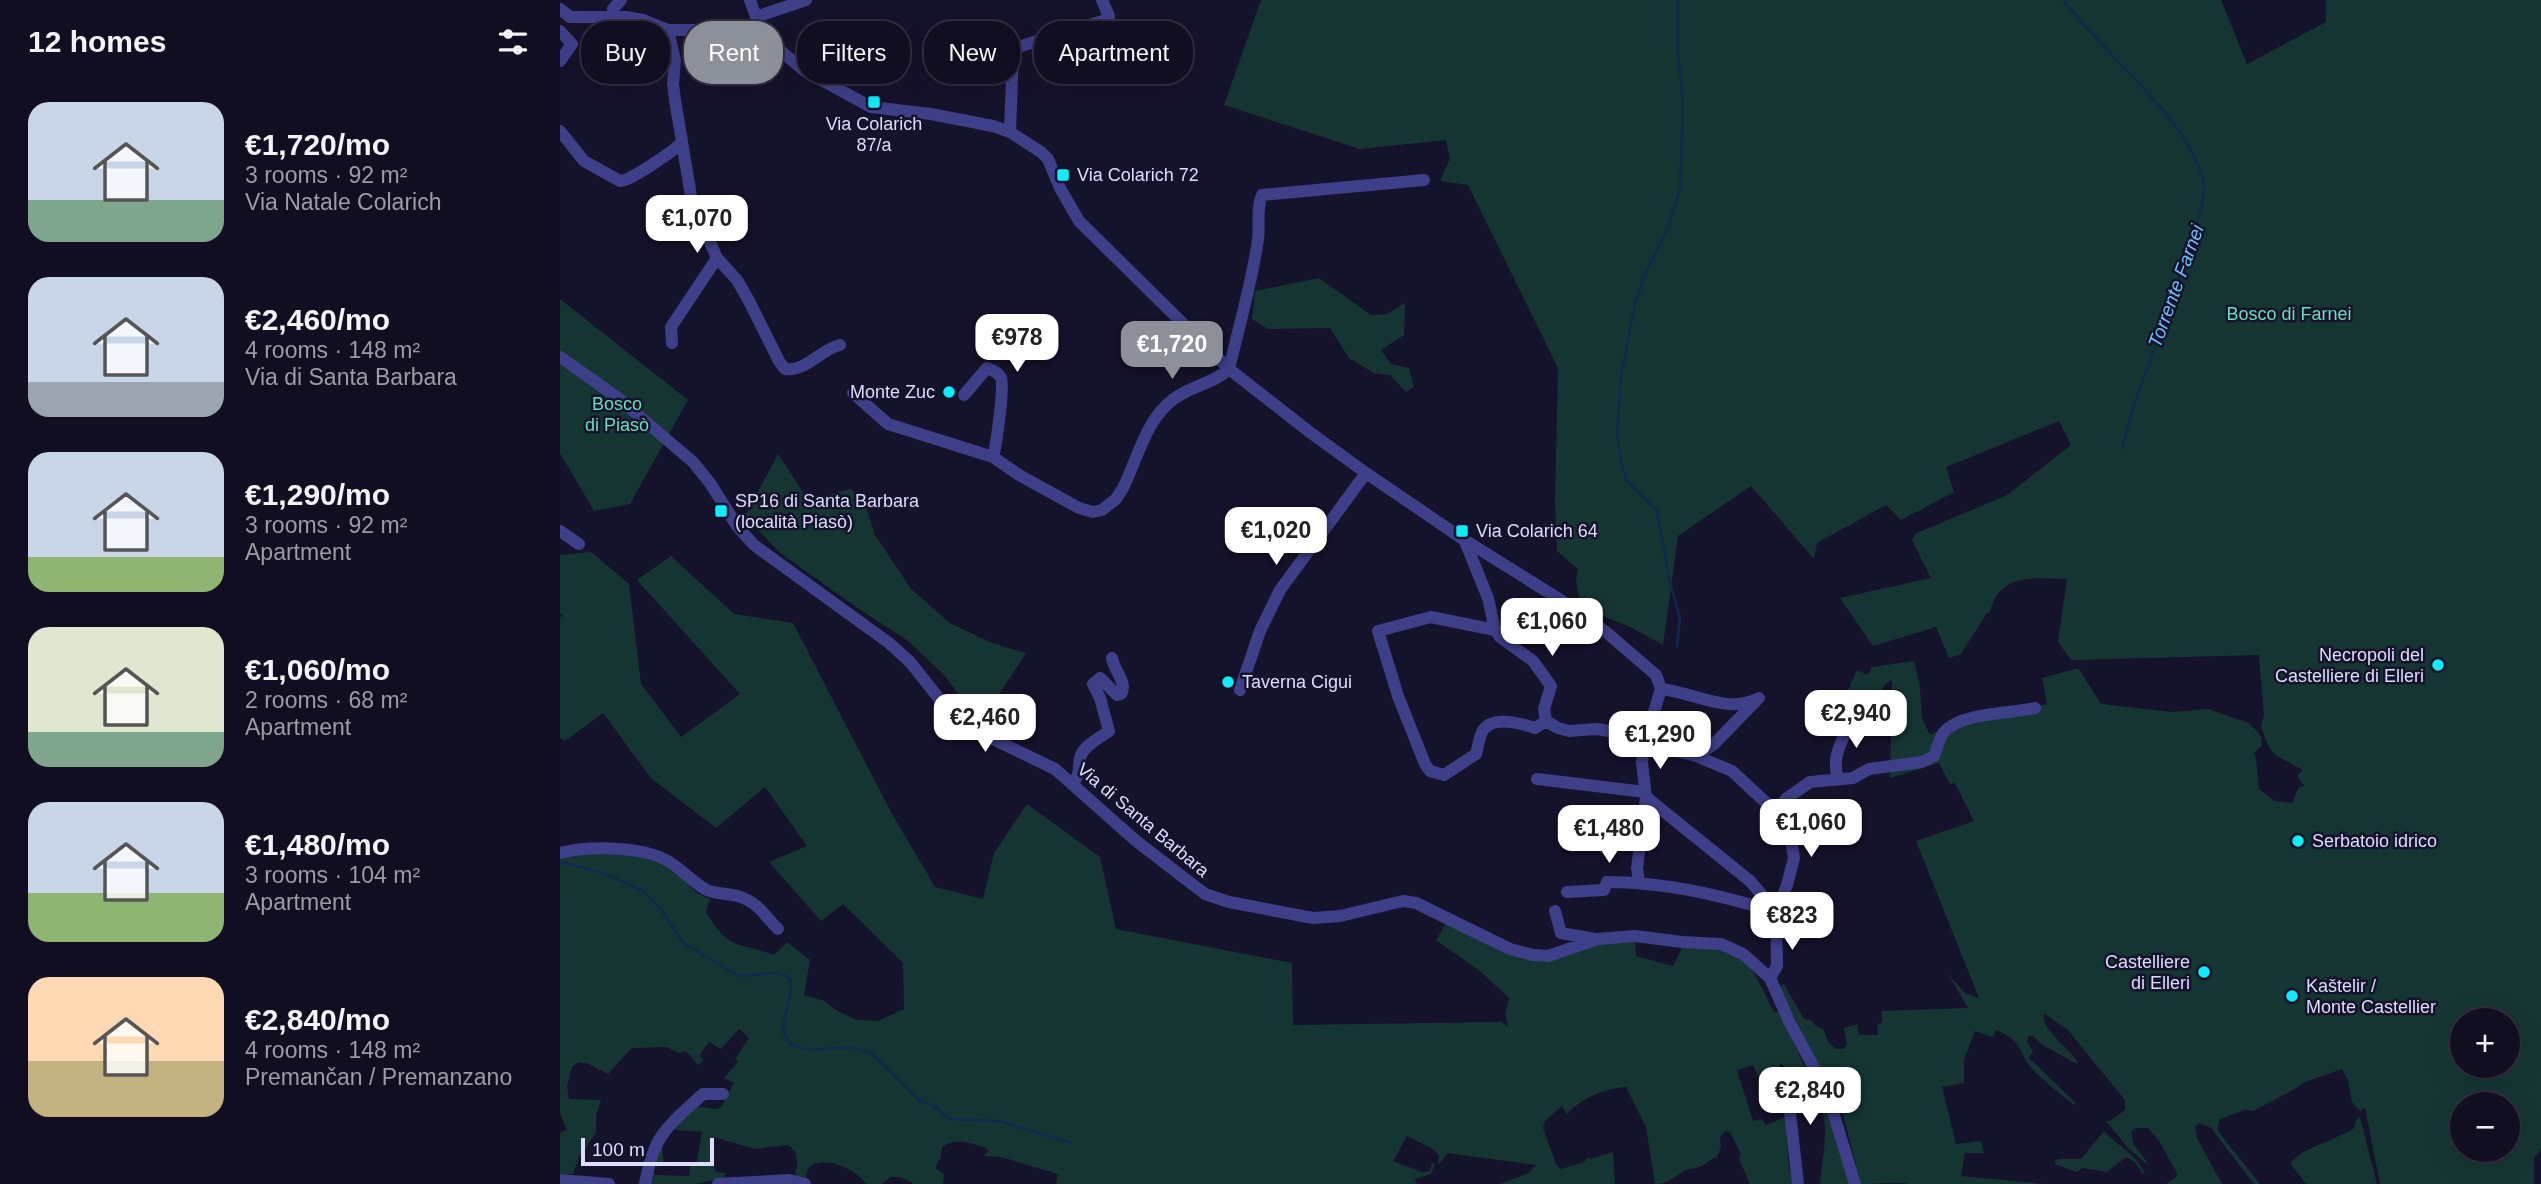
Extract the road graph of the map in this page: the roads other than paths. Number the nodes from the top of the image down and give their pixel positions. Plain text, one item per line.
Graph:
1 (621, 0) edge
2 (750, 0) edge
3 (806, 0) edge
4 (1102, 0) edge
5 (613, 16) junction
6 (563, 17) edge
7 (756, 17) junction
8 (646, 21) edge
9 (756, 21) edge
10 (560, 31) edge
11 (670, 39) edge
12 (783, 53) edge
13 (560, 61) edge
14 (560, 131) edge
15 (1010, 132) junction
16 (682, 142) junction
17 (1424, 180) dead end
18 (717, 258) junction
19 (672, 343) dead end
20 (840, 345) dead end
21 (560, 356) edge
22 (1229, 369) junction
23 (853, 393) dead end
24 (964, 395) dead end
25 (993, 457) junction
26 (1366, 473) junction
27 (560, 531) edge
28 (1463, 539) junction
29 (579, 544) dead end
30 (1494, 630) junction
31 (1112, 658) dead end
32 (1661, 689) junction
33 (1240, 690) dead end
34 (2035, 708) dead end
35 (1546, 721) junction
36 (1851, 722) dead end
37 (1644, 744) junction
38 (1696, 756) junction
39 (1838, 778) junction
40 (1537, 779) dead end
41 (1073, 783) junction
42 (1645, 795) junction
43 (1776, 811) junction
44 (560, 853) edge
45 (1639, 882) junction
46 (1567, 891) dead end
47 (1555, 911) dead end
48 (1776, 912) junction
49 (778, 929) dead end
50 (1598, 939) junction
51 (1772, 985) junction
52 (1786, 1077) dead end
53 (723, 1094) dead end
54 (560, 1180) edge
55 (609, 1184) edge
56 (645, 1184) edge
57 (718, 1184) edge
58 (805, 1184) edge
59 (1798, 1184) edge
60 (1855, 1184) edge

1 - 5 street
2 - 7 street
3 - 7 street
4 - 15 street
5 - 6 street
5 - 8 street
7 - 9 street
10 - 13 street
11 - 16 street
12 - 15 street
14 - 16 street
15 - 22 street
16 - 18 street
17 - 22 street
18 - 19 street
18 - 20 street
21 - 41 street, Via di Santa Barbara
22 - 25 street
22 - 26 street
23 - 25 street
24 - 25 street
26 - 28 street
26 - 33 street
27 - 29 street
28 - 30 street
28 - 32 street
30 - 35 street
30 - 35 street
31 - 41 street
32 - 37 street
32 - 38 street
34 - 39 street
35 - 37 street
36 - 39 street
37 - 38 street
37 - 42 street
38 - 43 street
39 - 43 street
40 - 42 street
41 - 50 street, Via di Santa Barbara
42 - 45 street
42 - 48 street
43 - 48 street
44 - 49 street
45 - 46 street
45 - 48 street
47 - 50 street
48 - 51 street
50 - 51 street
51 - 60 street
52 - 59 street
53 - 56 street
54 - 55 street
57 - 58 street

